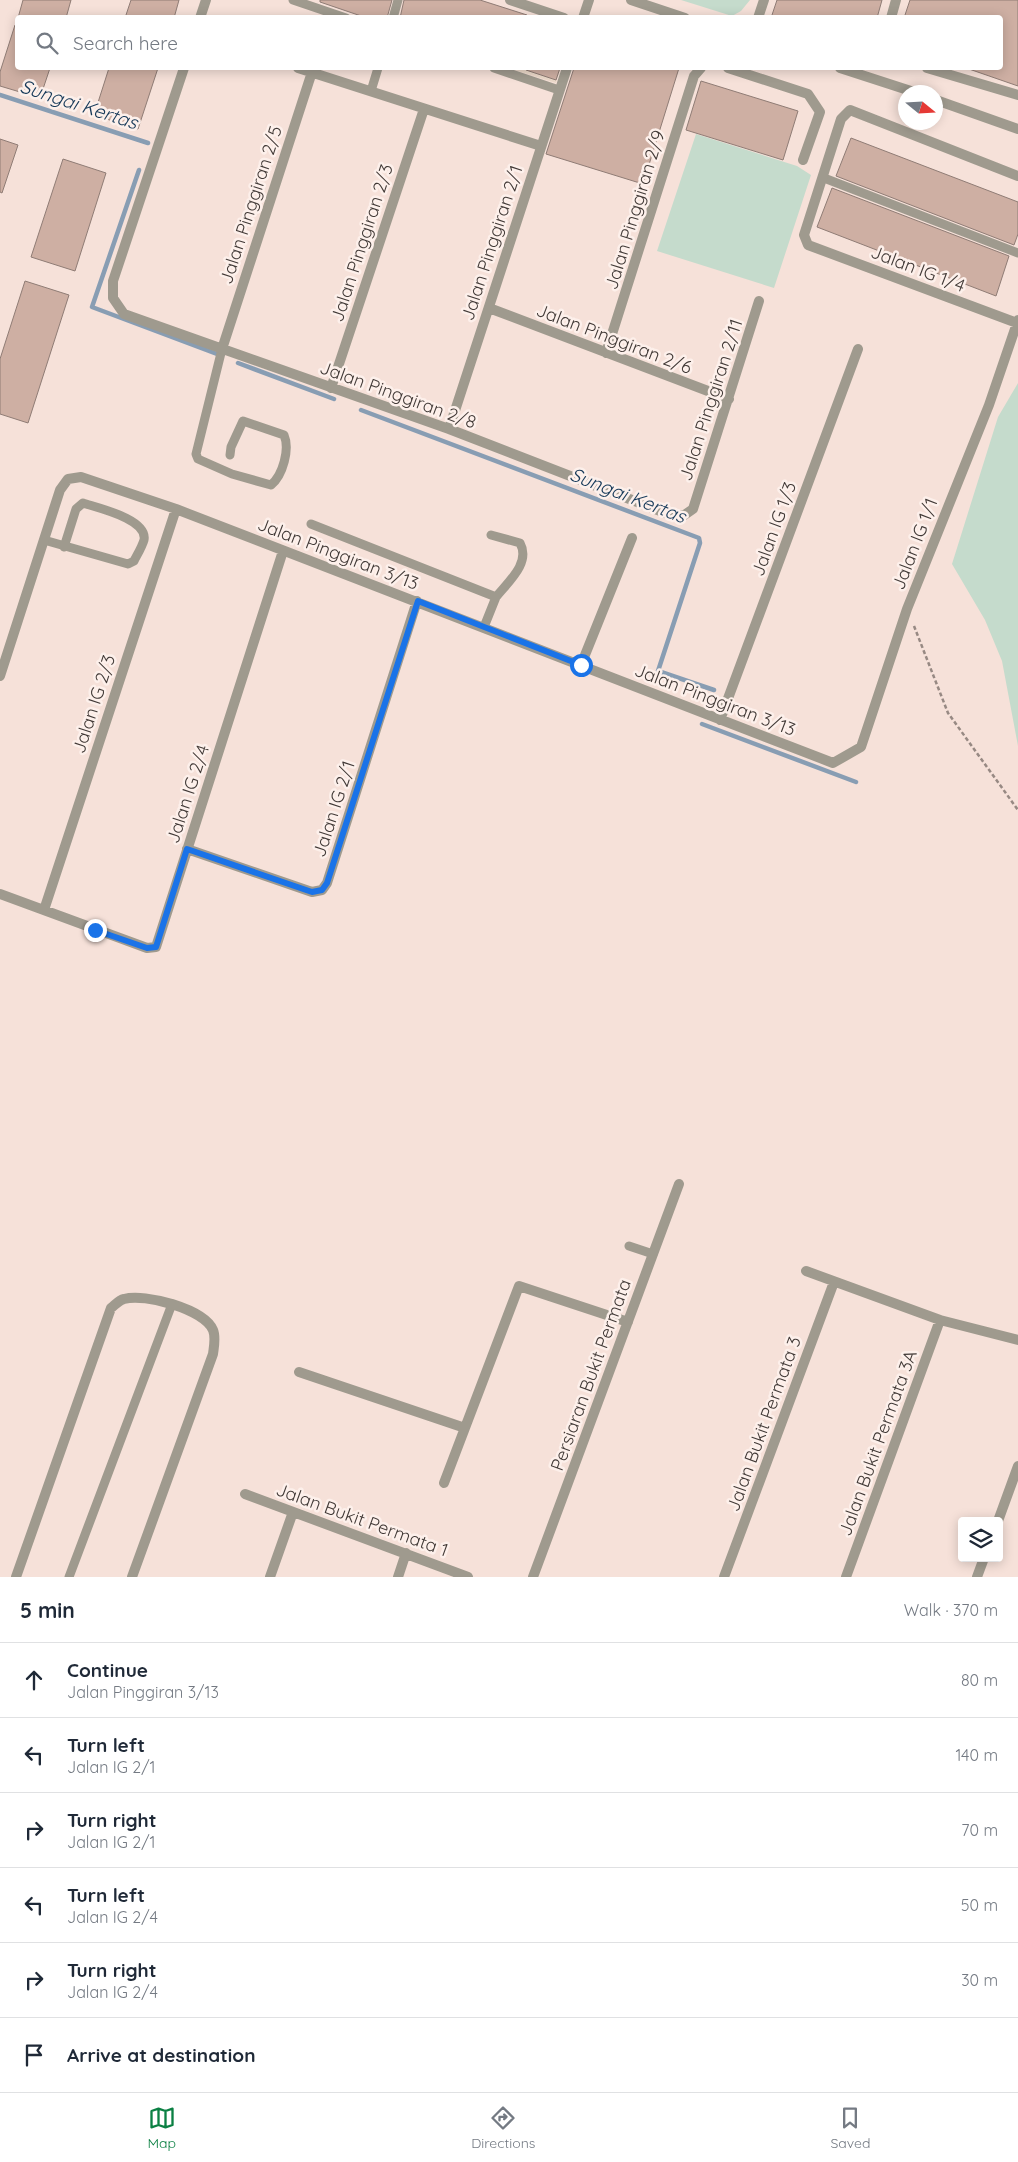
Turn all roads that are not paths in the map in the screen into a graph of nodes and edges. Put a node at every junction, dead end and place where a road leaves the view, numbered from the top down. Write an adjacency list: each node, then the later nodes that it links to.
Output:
1 (206, 0): 9 (street)
2 (293, 0): 10 (lane)
3 (398, 0): 11 (lane)
4 (510, 0): 12 (street)
5 (589, 0): 13 (street)
6 (630, 0): 14 (street)
7 (764, 0): 15 (street)
8 (896, 0): 16 (street)
9 (201, 15)
10 (337, 15)
11 (394, 15)
12 (555, 15)
13 (584, 15)
14 (676, 15)
15 (759, 15)
16 (892, 15)
17 (183, 70): 42 (street, Jalan Pinggiran 2/8)
18 (305, 70): 26 (street)
19 (377, 70): 29 (lane)
20 (500, 70): 28 (lane)
21 (566, 70): 28 (street, Jalan Pinggiran 2/1)
22 (699, 70): 44 (street, Jalan Pinggiran 2/9)
23 (734, 70): 35 (street)
24 (846, 70): 27 (street)
25 (934, 70): 30 (street)
26 (312, 72): 29 (street); 42 (street, Jalan Pinggiran 2/5)
27 (898, 87)
28 (559, 90): 34 (street, Jalan Pinggiran 2/1)
29 (371, 91): 32 (street)
30 (1018, 95)
31 (943, 102): 33 (street)
32 (424, 109): 34 (street); 45 (street, Jalan Pinggiran 2/3)
33 (1018, 129)
34 (541, 146): 40 (street, Jalan Pinggiran 2/1)
35 (803, 160)
36 (1018, 176): 37 (street)
37 (824, 178): 38 (lane); 41 (street, Jalan IG 1/4)
38 (1018, 253)
39 (759, 301): 46 (street, Jalan Pinggiran 2/11)
40 (488, 308): 44 (street, Jalan Pinggiran 2/6); 47 (street, Jalan Pinggiran 2/1)
41 (1017, 322): 63 (street, Jalan IG 1/1)
42 (222, 348): 45 (street, Jalan Pinggiran 2/8); 48 (lane)
43 (858, 349): 62 (street, Jalan IG 1/3)
44 (606, 353): 46 (street, Jalan Pinggiran 2/6)
45 (331, 388): 47 (street, Jalan Pinggiran 2/8)
46 (729, 399): 50 (street, Jalan Pinggiran 2/11)
47 (449, 430): 50 (street, Jalan Pinggiran 2/8)
48 (230, 455)
49 (176, 509): 54 (street, Jalan Pinggiran 3/13); 56 (street, Jalan Pinggiran 3/13); 66 (street, Jalan IG 2/3)
50 (693, 509)
51 (311, 524): 57 (lane)
52 (491, 535): 57 (lane)
53 (632, 538): 60 (street)
54 (44, 540): 55 (lane); 61 (street)
55 (64, 547): 55 (lane)
56 (283, 551): 58 (street, Jalan Pinggiran 3/13); 64 (street, Jalan IG 2/4)
57 (496, 598): 59 (lane)
58 (418, 601): 59 (street, Jalan Pinggiran 3/13); 64 (street, Jalan IG 2/1)
59 (484, 627): 60 (street, Jalan Pinggiran 3/13)
60 (581, 665): 62 (street, Jalan Pinggiran 3/13)
61 (0, 676)
62 (720, 720): 63 (street, Jalan Pinggiran 3/13)
63 (833, 763)
64 (187, 849): 66 (street, Jalan IG 2/4)
65 (0, 894): 66 (street, Jalan IG 2/4)
66 (44, 910)
67 (679, 1184): 69 (street, Persiaran Bukit Permata)
68 (629, 1246): 69 (lane)
69 (653, 1254): 74 (street, Persiaran Bukit Permata)
70 (806, 1271): 71 (street)
71 (834, 1282): 73 (street); 92 (street, Jalan Bukit Permata 3)
72 (172, 1304): 85 (street); 86 (lane); 87 (street)
73 (940, 1320): 75 (street); 93 (street, Jalan Bukit Permata 3A)
74 (628, 1322): 77 (street); 91 (street, Persiaran Bukit Permata)
75 (1018, 1340)
76 (299, 1372): 77 (street)
77 (465, 1428): 79 (street)
78 (1018, 1466): 82 (street)
79 (444, 1483)
80 (245, 1494): 81 (street, Jalan Bukit Permata 1)
81 (293, 1512): 83 (street, Jalan Bukit Permata 1); 88 (street)
82 (999, 1517)
83 (406, 1553): 89 (street); 90 (street, Jalan Bukit Permata 1)
84 (983, 1562): 94 (street)
85 (16, 1577)
86 (69, 1577)
87 (132, 1577)
88 (270, 1577)
89 (398, 1577)
90 (468, 1577)
91 (533, 1577)
92 (724, 1577)
93 (846, 1577)
94 (977, 1577)

